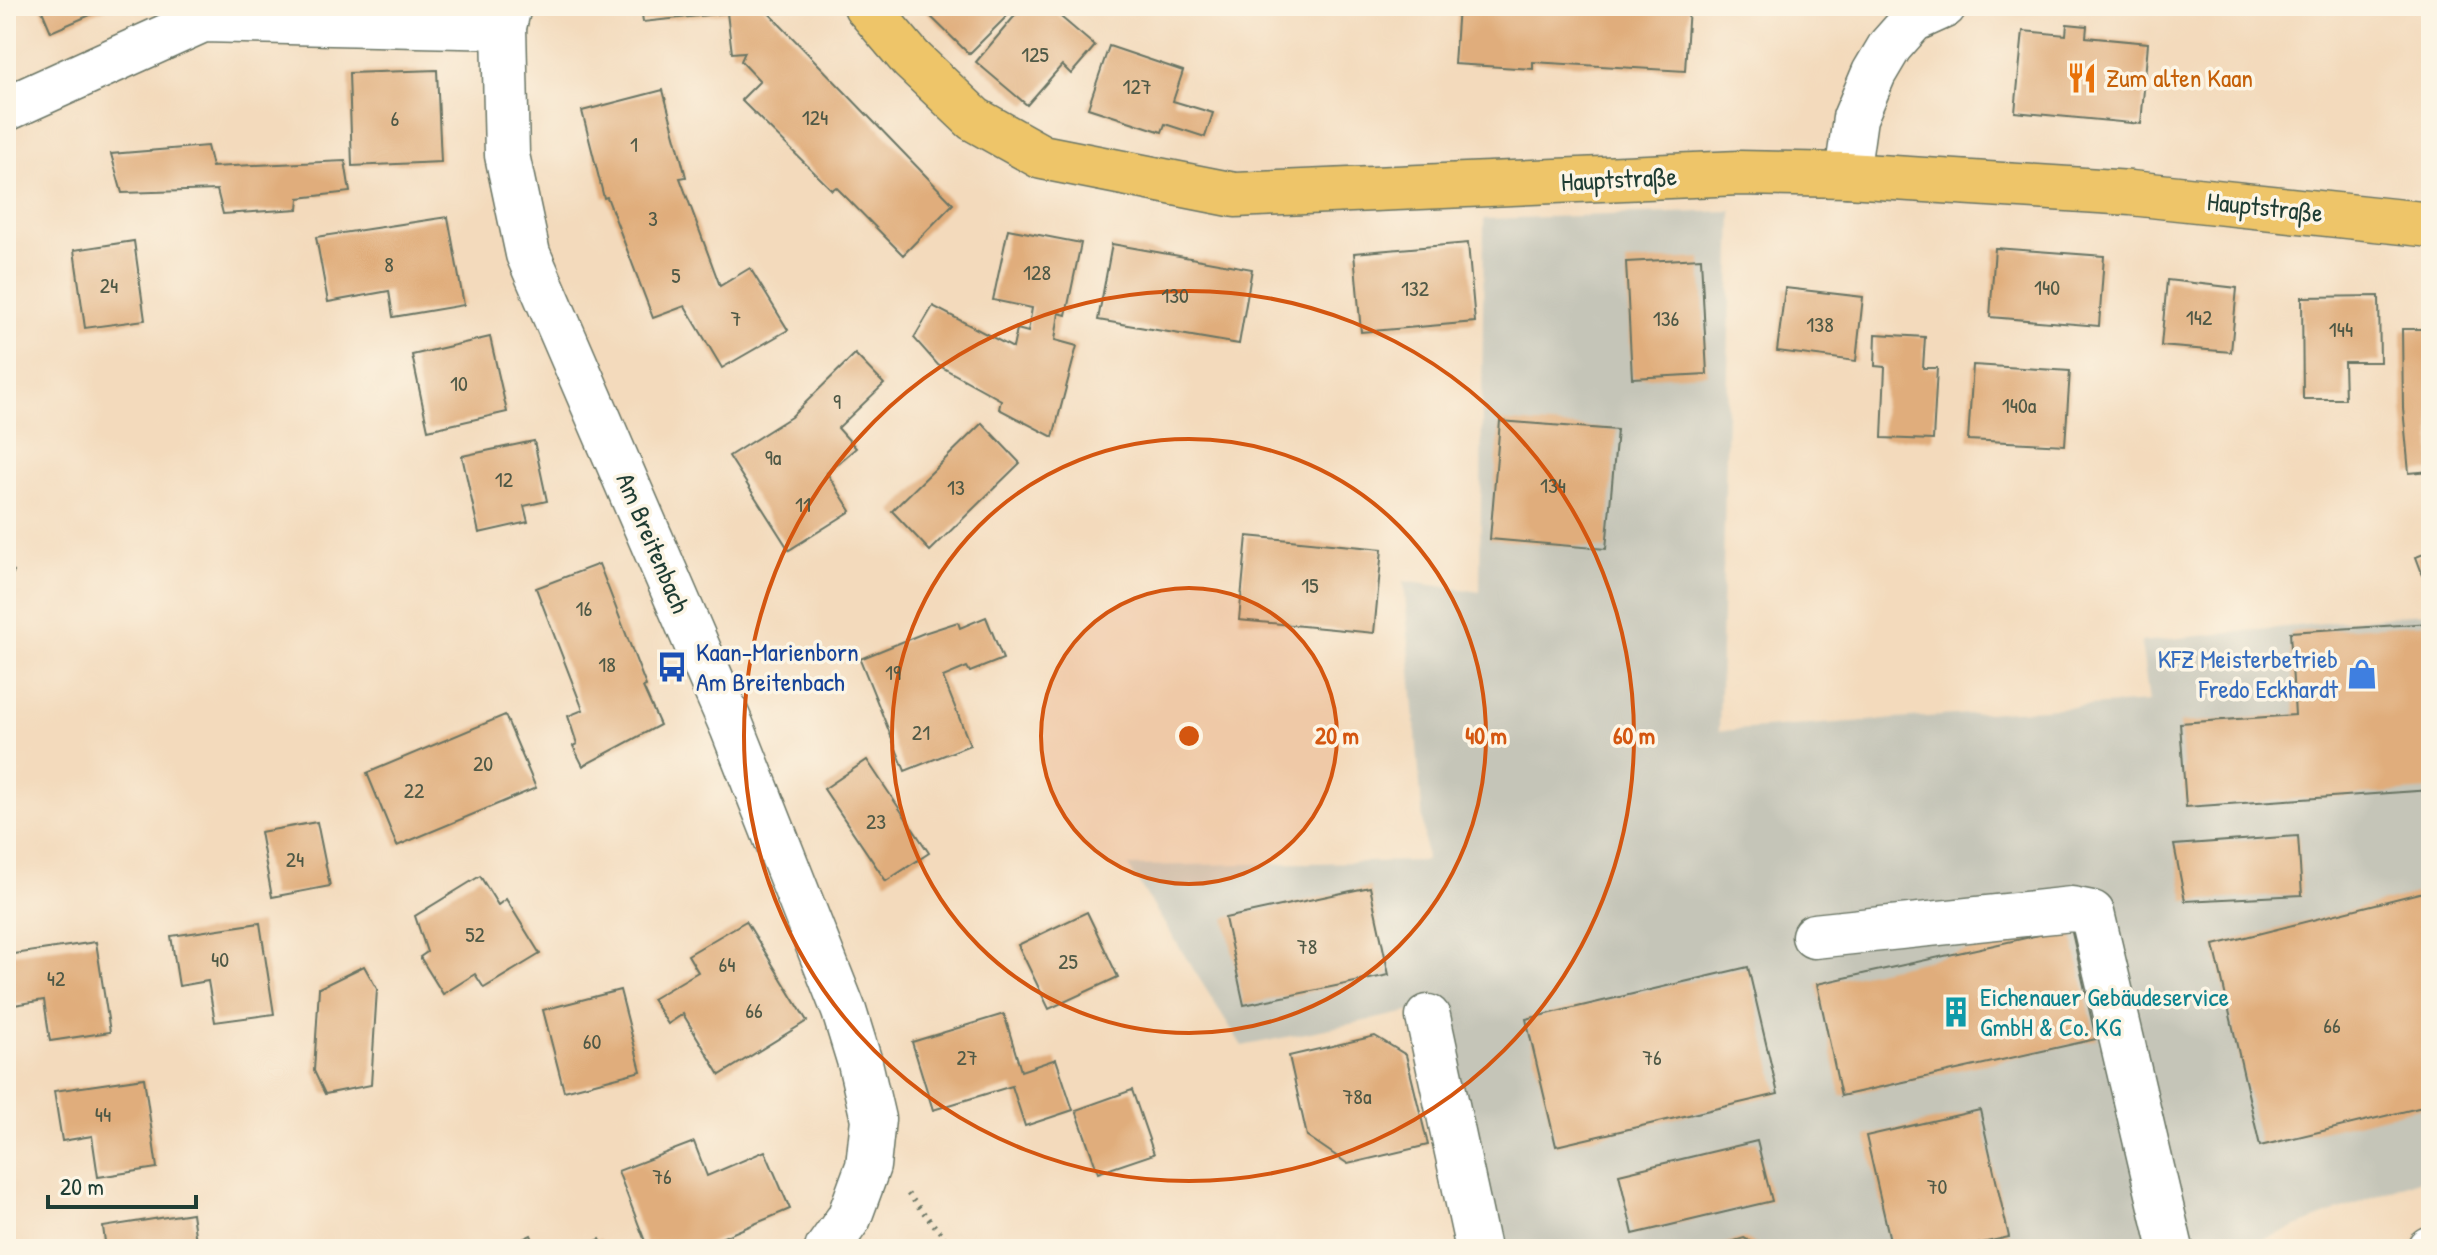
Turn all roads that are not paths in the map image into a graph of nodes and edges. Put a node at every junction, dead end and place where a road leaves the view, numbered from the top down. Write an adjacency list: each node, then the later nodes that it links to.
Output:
1 (866, 6): 5 (main road, Hauptstraße)
2 (1944, 6): 5 (street)
3 (506, 17): 4 (street); 9 (street, Am Breitenbach)
4 (6, 109)
5 (1847, 175): 6 (main road, Hauptstraße)
6 (2431, 225)
7 (1814, 936): 11 (street)
8 (1428, 1017): 10 (street)
9 (827, 1249)
10 (1478, 1249)
11 (2171, 1249)

